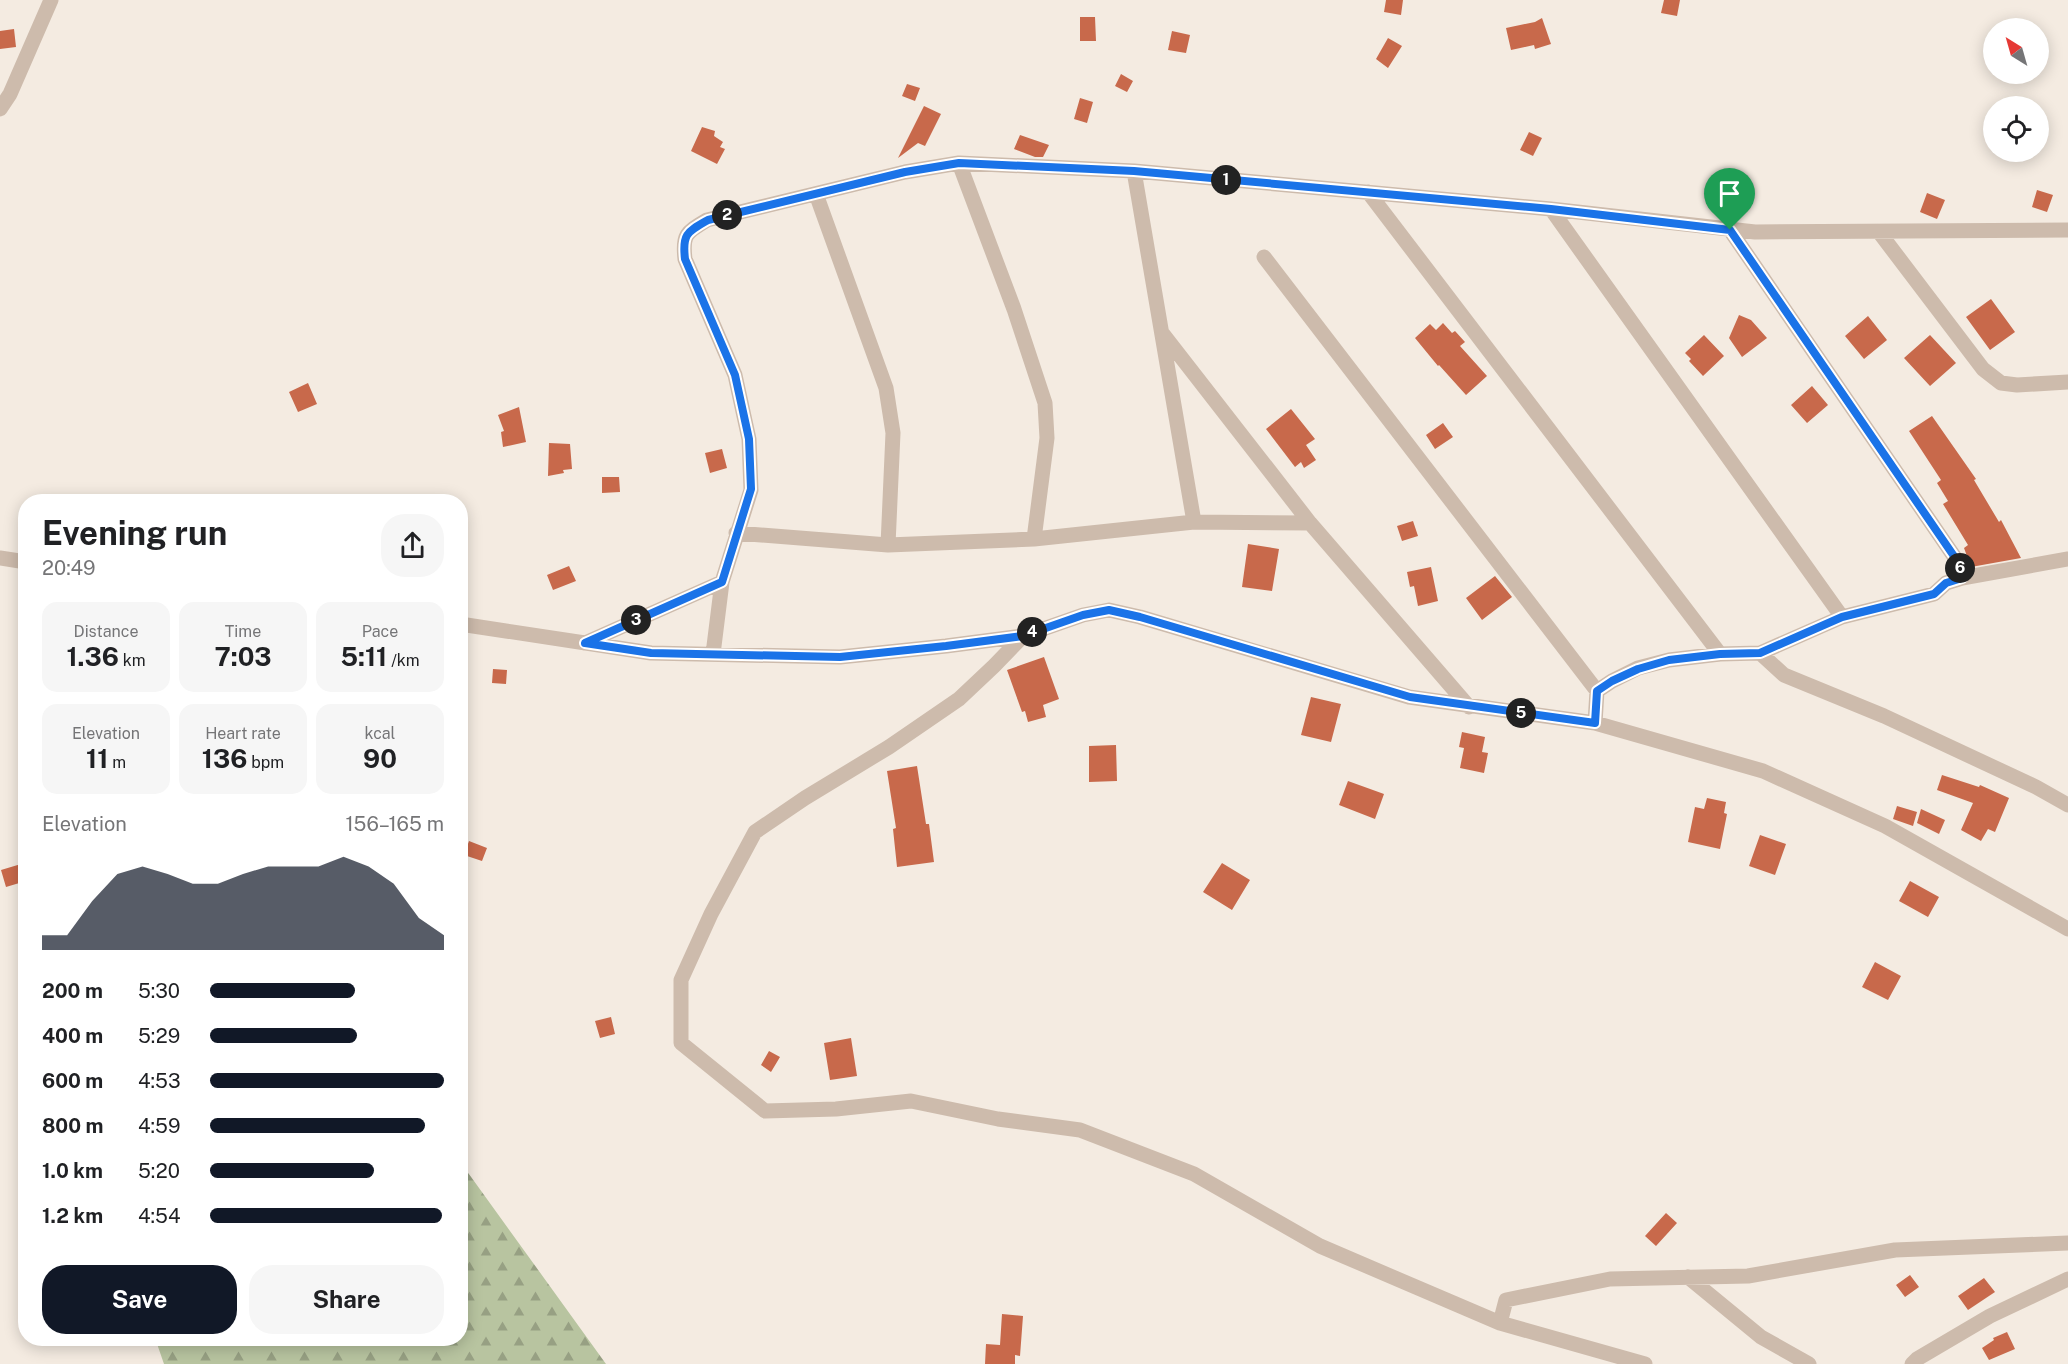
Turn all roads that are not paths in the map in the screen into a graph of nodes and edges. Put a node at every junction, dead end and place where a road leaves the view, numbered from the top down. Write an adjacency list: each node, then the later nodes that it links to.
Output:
1 (51, 0): 2 (street)
2 (0, 109)
3 (959, 163): 4 (street); 6 (street); 17 (street)
4 (1134, 171): 5 (street); 12 (street)
5 (1368, 192): 7 (street); 30 (street)
6 (816, 194): 16 (street); 18 (street)
7 (1551, 209): 8 (street); 24 (street)
8 (1730, 230): 10 (street); 22 (street)
9 (2068, 230): 10 (street)
10 (1879, 231): 13 (street)
11 (1264, 257): 31 (street)
12 (1163, 334): 14 (street); 15 (street)
13 (2068, 382)
14 (1194, 522): 15 (street); 17 (street)
15 (1310, 523): 32 (street)
16 (736, 533): 18 (street); 23 (street)
17 (1034, 539): 18 (street)
18 (888, 545)
19 (0, 558): 21 (street)
20 (2068, 559): 22 (street)
21 (18, 561)
22 (1962, 578): 24 (street)
23 (722, 582): 27 (street); 29 (street)
24 (1842, 617): 28 (street)
25 (468, 625): 27 (street)
26 (1023, 636): 29 (street); 32 (street); 39 (street)
27 (585, 643): 29 (street)
28 (1760, 653): 30 (street); 34 (street)
29 (713, 654)
30 (1720, 654): 31 (street)
31 (1597, 691): 33 (street)
32 (1469, 707): 33 (street)
33 (1595, 723): 35 (street)
34 (2068, 805)
35 (2068, 929)
36 (2068, 1244): 37 (street)
37 (1688, 1277): 39 (street); 41 (street)
38 (2068, 1279): 42 (street)
39 (1500, 1323): 40 (street)
40 (1645, 1364)
41 (1809, 1364)
42 (1912, 1364)

